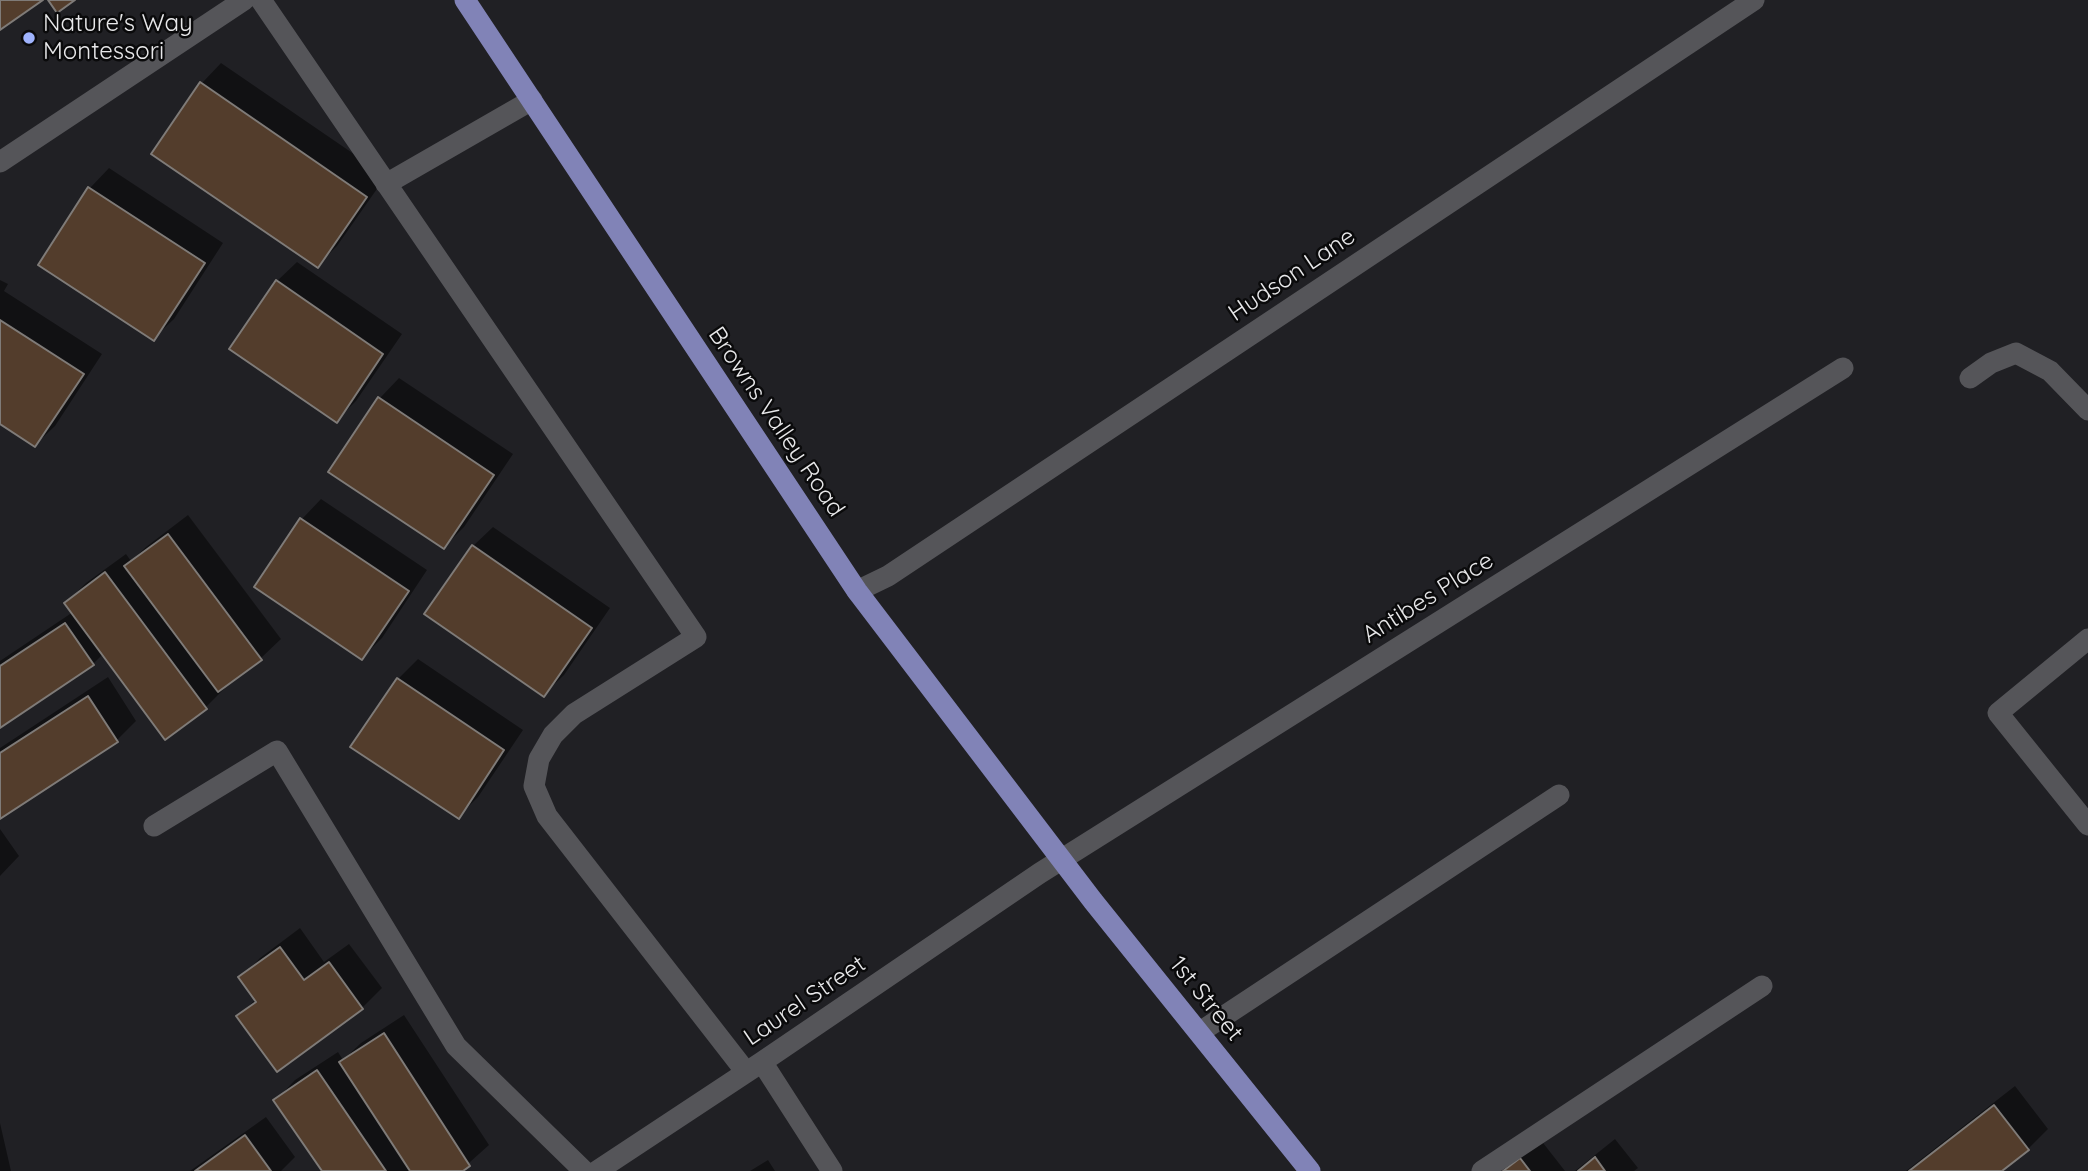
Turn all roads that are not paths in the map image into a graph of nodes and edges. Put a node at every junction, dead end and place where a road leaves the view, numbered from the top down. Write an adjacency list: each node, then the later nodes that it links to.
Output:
1 (244, 0): 6 (street)
2 (261, 0): 7 (street)
3 (465, 0): 5 (main road, Browns Valley Road)
4 (1754, 0): 11 (street, Hudson Lane)
5 (532, 100): 7 (street); 11 (main road, Browns Valley Road)
6 (0, 162)
7 (386, 184): 20 (street)
8 (1843, 368): 16 (street, Antibes Place)
9 (1970, 378): 10 (street)
10 (2088, 410)
11 (857, 591): 16 (main road, Browns Valley Road)
12 (2088, 639): 14 (street)
13 (1559, 794): 19 (street)
14 (2088, 825)
15 (154, 826): 21 (street)
16 (1062, 859): 17 (street, Antibes Place); 19 (main road, 1st Street)
17 (1040, 873): 20 (street, Laurel Street)
18 (1762, 986): 25 (street)
19 (1200, 1032): 24 (main road, 1st Street)
20 (754, 1067): 22 (street, Laurel Street); 23 (street)
21 (583, 1171)
22 (597, 1171)
23 (831, 1171)
24 (1310, 1171)
25 (1482, 1171)

